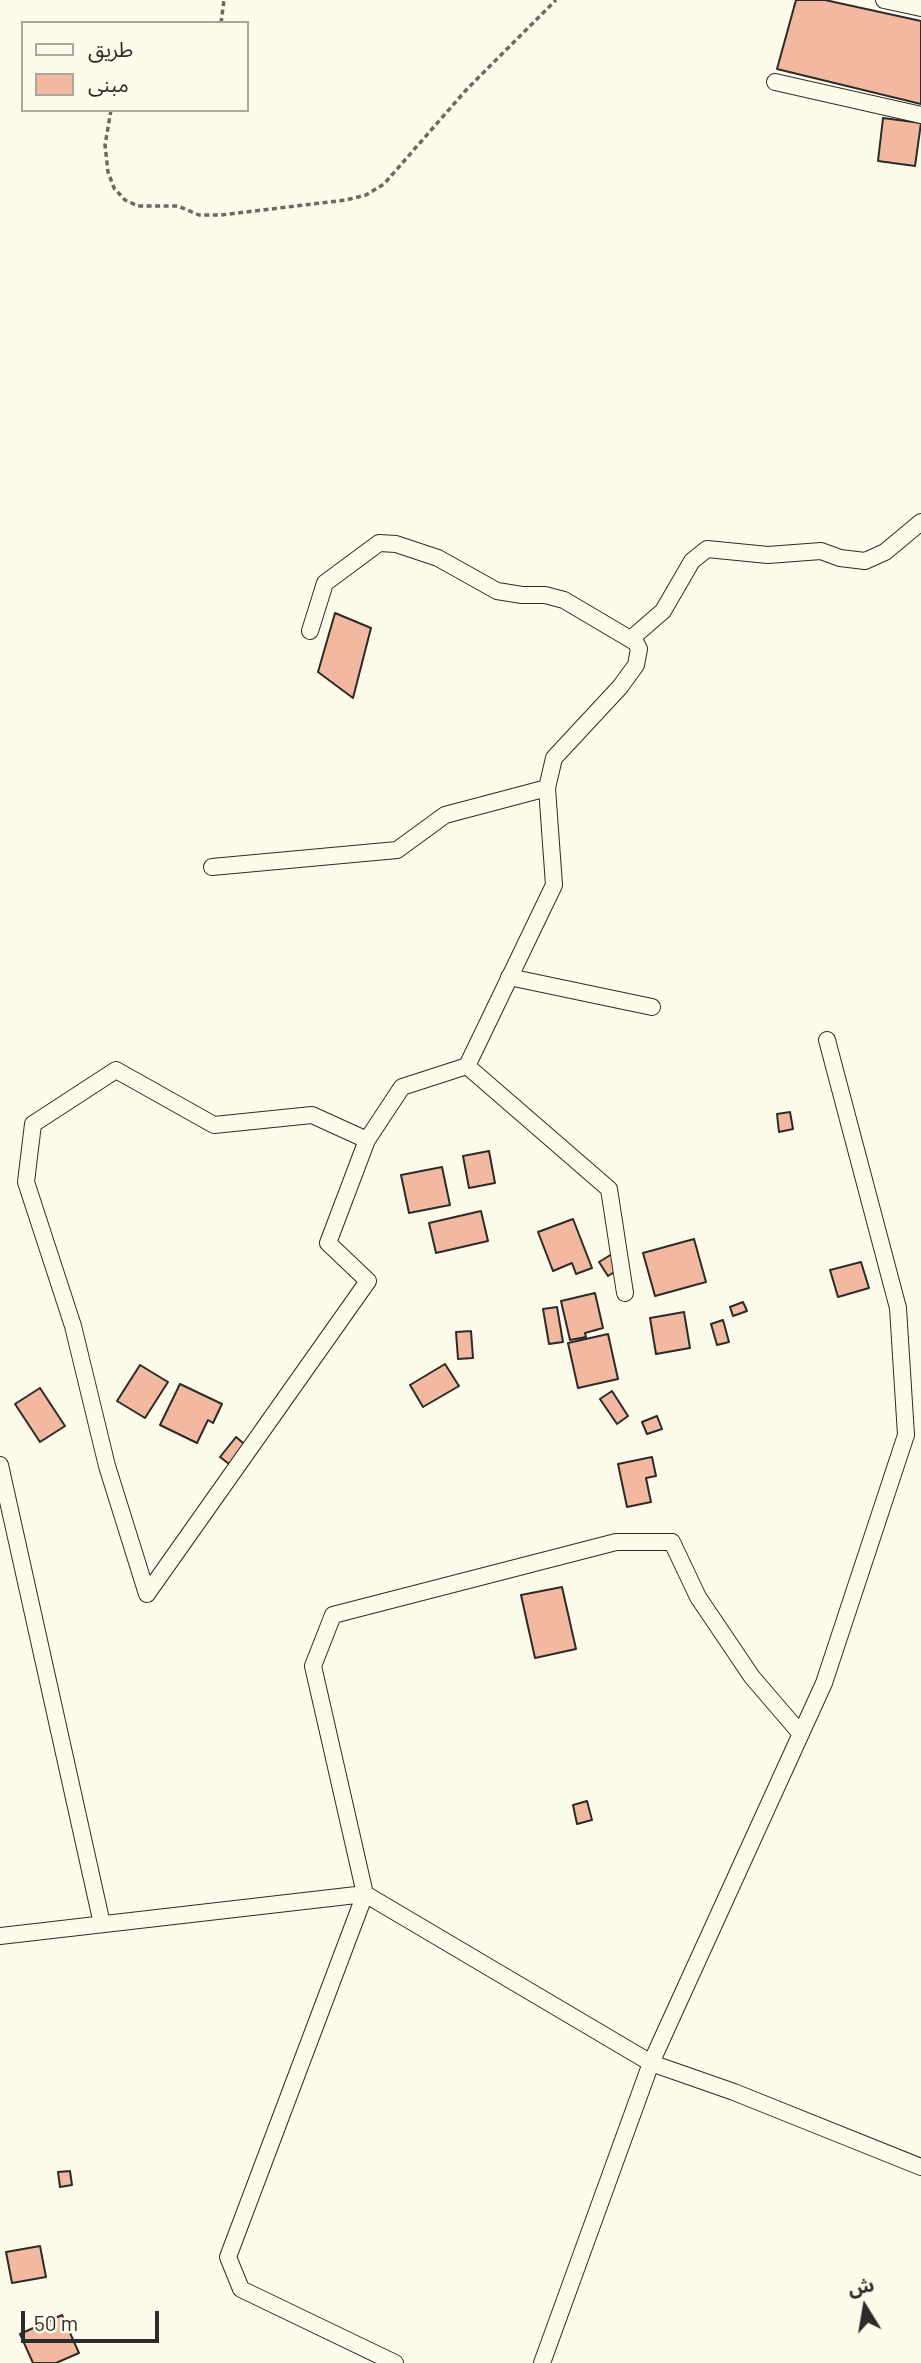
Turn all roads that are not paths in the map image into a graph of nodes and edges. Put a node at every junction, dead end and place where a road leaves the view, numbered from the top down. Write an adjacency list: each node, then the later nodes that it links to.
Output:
1 (884, 0): 2 (street)
2 (921, 8)
3 (775, 82): 4 (street)
4 (921, 115)
5 (921, 522): 7 (street)
6 (310, 631): 7 (street)
7 (635, 642): 8 (street)
8 (547, 788): 9 (street); 10 (street)
9 (212, 867)
10 (509, 977): 11 (street); 13 (street)
11 (652, 1007)
12 (827, 1040): 17 (street)
13 (467, 1066): 14 (street); 15 (street)
14 (367, 1140): 14 (street)
15 (625, 1293)
16 (0, 1465): 19 (street)
17 (801, 1734): 18 (street); 21 (street)
18 (365, 1894): 19 (street); 21 (street); 23 (street)
19 (102, 1924): 20 (street)
20 (0, 1936)
21 (651, 2063): 22 (street); 24 (street)
22 (921, 2167)
23 (395, 2363)
24 (542, 2363)

